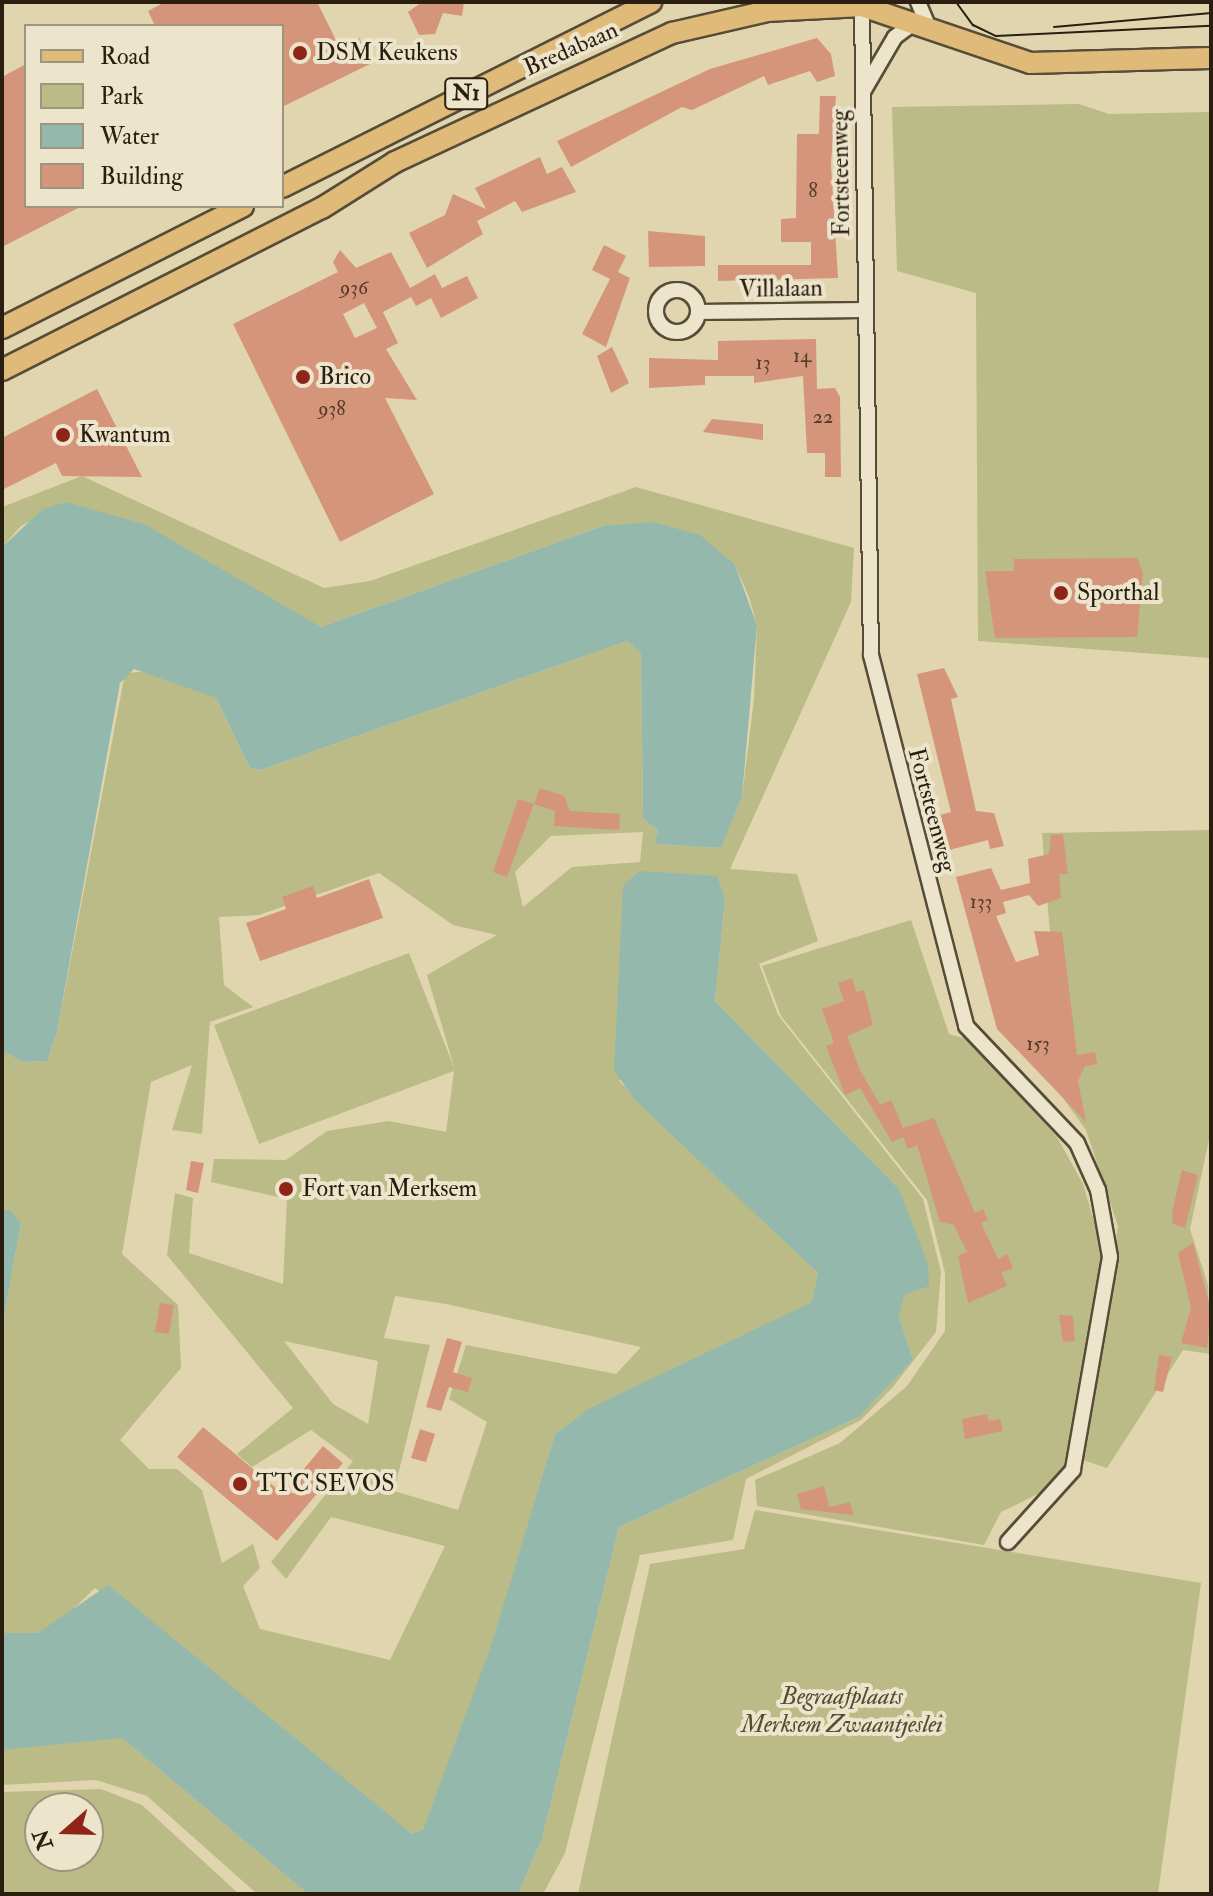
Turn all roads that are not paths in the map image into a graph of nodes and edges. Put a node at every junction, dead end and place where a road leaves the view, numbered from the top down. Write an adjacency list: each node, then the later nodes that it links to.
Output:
1 (651, 2): 8 (main road, Bredabaan / N1)
2 (741, 2): 5 (main road)
3 (862, 6): 4 (main road, Bredabaan / N1); 5 (main road, Bredabaan / N1); 7 (street, Fortsteenweg)
4 (921, 16): 6 (main road, Bredabaan / N1); 7 (street)
5 (672, 33): 10 (main road, Bredabaan / N1)
6 (1211, 58)
7 (862, 93): 11 (street, Fortsteenweg)
8 (284, 186)
9 (234, 210): 10 (main road); 13 (main road)
10 (237, 251): 14 (main road, Bredabaan / N1)
11 (864, 310): 12 (street, Villalaan); 15 (street, Fortsteenweg)
12 (698, 312)
13 (2, 328)
14 (2, 370)
15 (1008, 1542)

